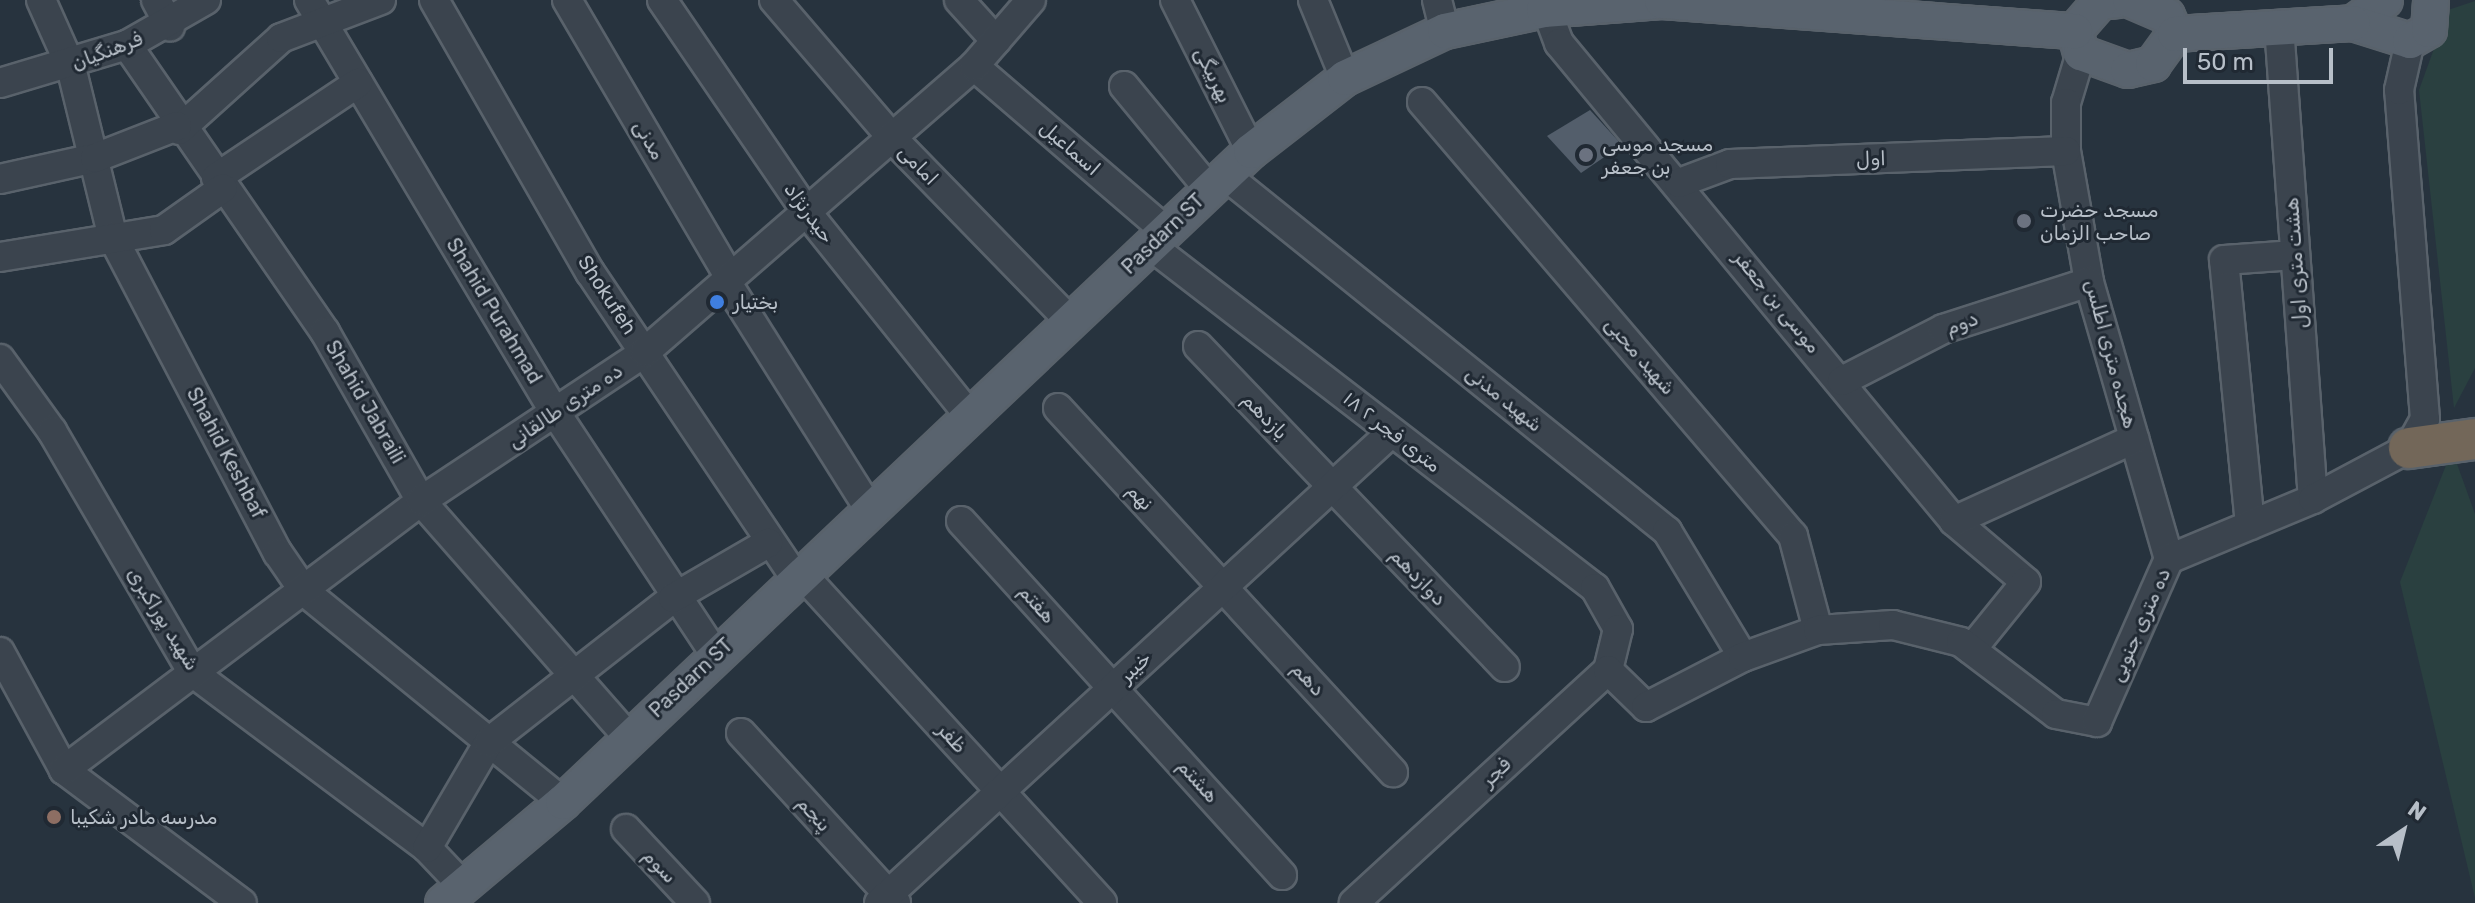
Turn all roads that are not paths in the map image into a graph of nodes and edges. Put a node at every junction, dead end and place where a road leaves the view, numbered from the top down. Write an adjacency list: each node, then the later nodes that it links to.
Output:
1 (41, 0): 31 (street, Shahid Keshbaf)
2 (156, 0): 23 (street)
3 (206, 0): 23 (street, فرهنگیان)
4 (381, 0): 20 (street)
5 (434, 0): 55 (street, Shokufeh)
6 (567, 0): 51 (street, مدنی)
7 (662, 0): 46 (street, حیدرنژاد)
8 (774, 0): 38 (street, امامی)
9 (959, 0): 26 (street)
10 (1031, 0): 26 (street, ده متری طالقانی)
11 (1175, 0): 39 (street, بهربیگی)
12 (1313, 0): 32 (street)
13 (2112, 0): 25 (main road); 28 (main road)
14 (2385, 0): 22 (main road)
15 (2431, 0): 27 (main road)
16 (1662, 1): 17 (main road, Pasdarn ST); 18 (main road, Pasdarn ST)
17 (1787, 4): 19 (main road, Pasdarn ST)
18 (1543, 5): 21 (main road, Pasdarn ST); 45 (street, موسی بن جعفر)
19 (1894, 6): 28 (main road, Pasdarn ST)
20 (316, 12): 34 (street, Shahid Purahmad); 37 (street)
21 (1441, 16): 32 (main road, Pasdarn ST)
22 (2353, 23): 24 (main road); 27 (main road)
23 (170, 26): 29 (street, فرهنگیان)
24 (2279, 26): 25 (main road); 49 (street, هشت متری اول)
25 (2175, 34): 28 (main road, Pasdarn ST)
26 (996, 41): 30 (street, ده متری طالقانی)
27 (2410, 41): 64 (street)
28 (2078, 42): 40 (street, هجده متری اطلس)
29 (127, 45): 31 (street, فرهنگیان); 37 (street, Shahid Jabraili)
30 (974, 66): 38 (street, ده متری طالقانی); 48 (street, اسماعیل)
31 (71, 67): 33 (street, فرهنگیان); 41 (street, Shahid Keshbaf)
32 (1345, 78): 39 (main road, Pasdarn ST)
33 (0, 83)
34 (358, 83): 44 (street); 59 (street, Shahid Purahmad)
35 (1124, 86): 43 (street, شهید مدنی)
36 (1422, 102): 78 (street, شهید محبی)
37 (178, 128): 41 (street); 44 (street, Shahid Jabraili)
38 (893, 139): 46 (street, ده متری طالقانی); 53 (street, امامی)
39 (1251, 151): 43 (main road, Pasdarn ST)
40 (2066, 151): 45 (street, اول); 52 (street, هجده متری اطلس)
41 (95, 158): 42 (street); 47 (street, Shahid Keshbaf)
42 (0, 179)
43 (1217, 182): 48 (main road, Pasdarn ST); 82 (street, شهید مدنی)
44 (220, 183): 47 (street); 67 (street, Shahid Jabraili)
45 (1679, 183): 57 (street, موسی بن جعفر)
46 (808, 214): 51 (street, ده متری طالقانی); 60 (street, حیدرنژاد)
47 (113, 238): 50 (street); 76 (street, Shahid Keshbaf)
48 (1159, 239): 53 (main road, Pasdarn ST); 61 (street, ۱۸ متری فجر ۲)
49 (2295, 255): 66 (street, هشت متری اول); 71 (street)
50 (0, 257)
51 (729, 282): 55 (street, ده متری طالقانی); 68 (street, مدنی)
52 (2089, 282): 57 (street, دوم); 62 (street, هجده متری اطلس)
53 (1071, 322): 60 (main road, Pasdarn ST)
54 (1198, 346): 65 (street, یازدهم)
55 (645, 352): 59 (street, ده متری طالقانی); 72 (street, Shokufeh)
56 (0, 359): 85 (street, شهید پوراکبری)
57 (1842, 381): 70 (street, موسی بن جعفر)
58 (1058, 408): 75 (street, نهم)
59 (555, 412): 67 (street, ده متری طالقانی); 77 (street, Shahid Purahmad)
60 (970, 416): 68 (main road, Pasdarn ST)
61 (1392, 432): 65 (street, خیبر); 84 (street, ۱۸ متری فجر ۲)
62 (2134, 439): 70 (street); 73 (street, هجده متری اطلس)
63 (2475, 439): 64 (highway)
64 (2409, 448): 66 (street, ده متری جنوبی)
65 (1332, 487): 75 (street, خیبر); 83 (street, دوازدهم)
66 (2313, 499): 71 (street, ده متری جنوبی)
67 (421, 501): 76 (street, ده متری طالقانی); 86 (street, Shahid Jabraili)
68 (870, 510): 74 (main road, Pasdarn ST)
69 (961, 521): 87 (street, هفتم)
70 (1954, 521): 79 (street, موسی بن جعفر)
71 (2250, 525): 73 (street, ده متری جنوبی)
72 (768, 543): 74 (street, Shokufeh); 77 (street)
73 (2169, 559): 79 (street, ده متری جنوبی)
74 (799, 577): 81 (main road, Pasdarn ST); 93 (street, ظفر)
75 (1222, 587): 87 (street, خیبر); 92 (street, دهم)
76 (304, 591): 85 (street, ده متری طالقانی); 90 (street, Shahid Keshbaf)
77 (673, 598): 81 (street, Shahid Purahmad); 86 (street)
78 (1818, 630): 79 (street, ده متری جنوبی); 82 (street, ده متری جنوبی)
79 (1971, 650)
80 (0, 652): 91 (street)
81 (716, 655): 89 (main road, Pasdarn ST)
82 (1743, 657): 84 (street, ده متری جنوبی)
83 (1505, 667)
84 (1608, 670): 103 (street, فجر)
85 (192, 672): 91 (street, ده متری طالقانی); 96 (street, شهید پوراکبری)
86 (570, 673): 89 (street, Shahid Jabraili); 90 (street)
87 (1113, 687): 93 (street, خیبر); 97 (street, هشتم)
88 (741, 733): 99 (street, پنجم)
89 (628, 737): 94 (main road, Pasdarn ST)
90 (489, 742): 94 (street, Shahid Keshbaf); 96 (street)
91 (64, 770): 100 (street)
92 (1393, 772)
93 (1000, 791): 99 (street, خیبر); 102 (street, ظفر)
94 (563, 802): 98 (main road, Pasdarn ST)
95 (626, 829): 101 (street, سوم)
96 (427, 848): 98 (street, شهید پوراکبری)
97 (1282, 875)
98 (452, 894)
99 (888, 900)
100 (242, 903)
101 (695, 903)
102 (1102, 903)
103 (1354, 903)

